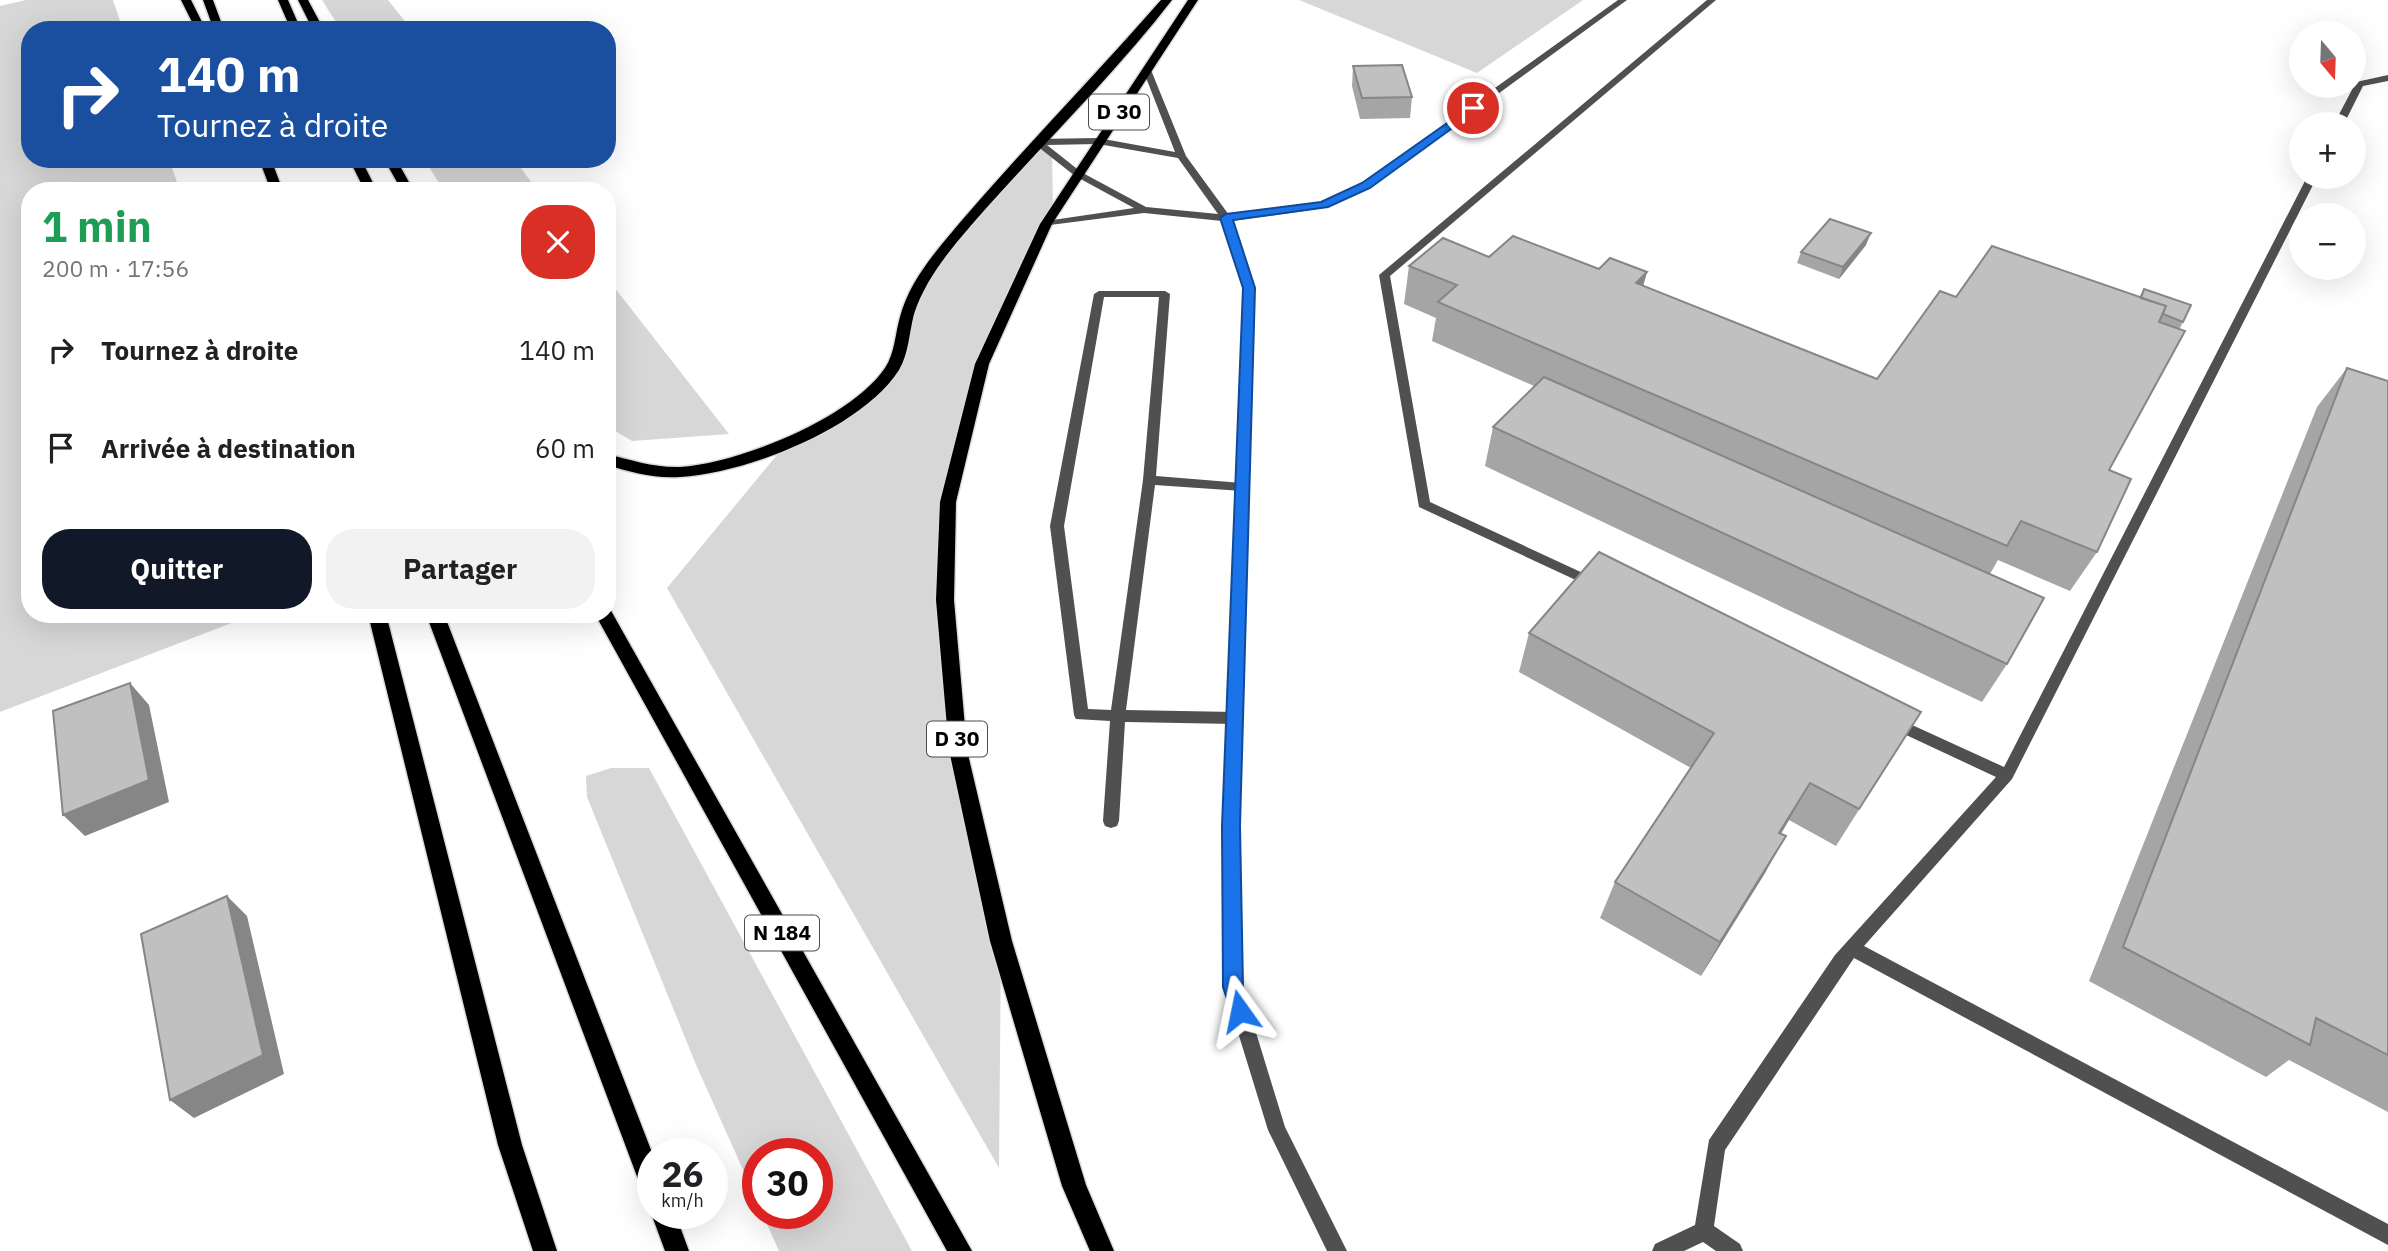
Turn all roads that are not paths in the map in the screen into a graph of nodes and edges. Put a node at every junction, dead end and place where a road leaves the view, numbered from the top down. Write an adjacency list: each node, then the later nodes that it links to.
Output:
1 (186, 0): 9 (main road)
2 (208, 0): 10 (main road)
3 (283, 0): 11 (main road)
4 (303, 0): 12 (main road)
5 (1167, 0): 17 (main road, D 30)
6 (1194, 0): 13 (main road, D 30)
7 (1623, 0): 22 (street)
8 (1712, 0): 27 (street)
9 (196, 21)
10 (216, 21)
11 (292, 21)
12 (314, 21)
13 (1147, 70): 16 (main road, D 30); 18 (street)
14 (2388, 78): 15 (street)
15 (2345, 112)
16 (1098, 141): 17 (street); 18 (street); 19 (main road, D 30)
17 (1037, 142): 19 (street); 24 (main road, D 30)
18 (1181, 156): 22 (street)
19 (1078, 174): 21 (street); 23 (main road, D 30)
20 (2306, 189): 34 (street)
21 (1144, 210): 22 (street); 23 (street)
22 (1226, 218): 26 (street)
23 (1046, 224): 44 (main road, D 30)
24 (616, 462)
25 (1149, 480): 26 (street); 31 (street); 31 (street)
26 (1242, 487): 33 (street)
27 (1601, 587)
28 (379, 623): 41 (main road)
29 (438, 623): 37 (main road)
30 (609, 623): 43 (main road, N 184)
31 (1118, 716): 33 (street); 35 (street)
32 (1880, 716): 34 (street)
33 (1235, 718): 45 (street)
34 (2007, 775): 36 (street)
35 (1111, 821)
36 (1851, 948): 39 (street); 40 (street)
37 (637, 1145)
38 (669, 1229): 42 (main road)
39 (1704, 1231): 46 (street); 47 (street)
40 (2388, 1235)
41 (545, 1251)
42 (677, 1251)
43 (960, 1251)
44 (1101, 1251)
45 (1337, 1251)
46 (1662, 1251)
47 (1733, 1251)

